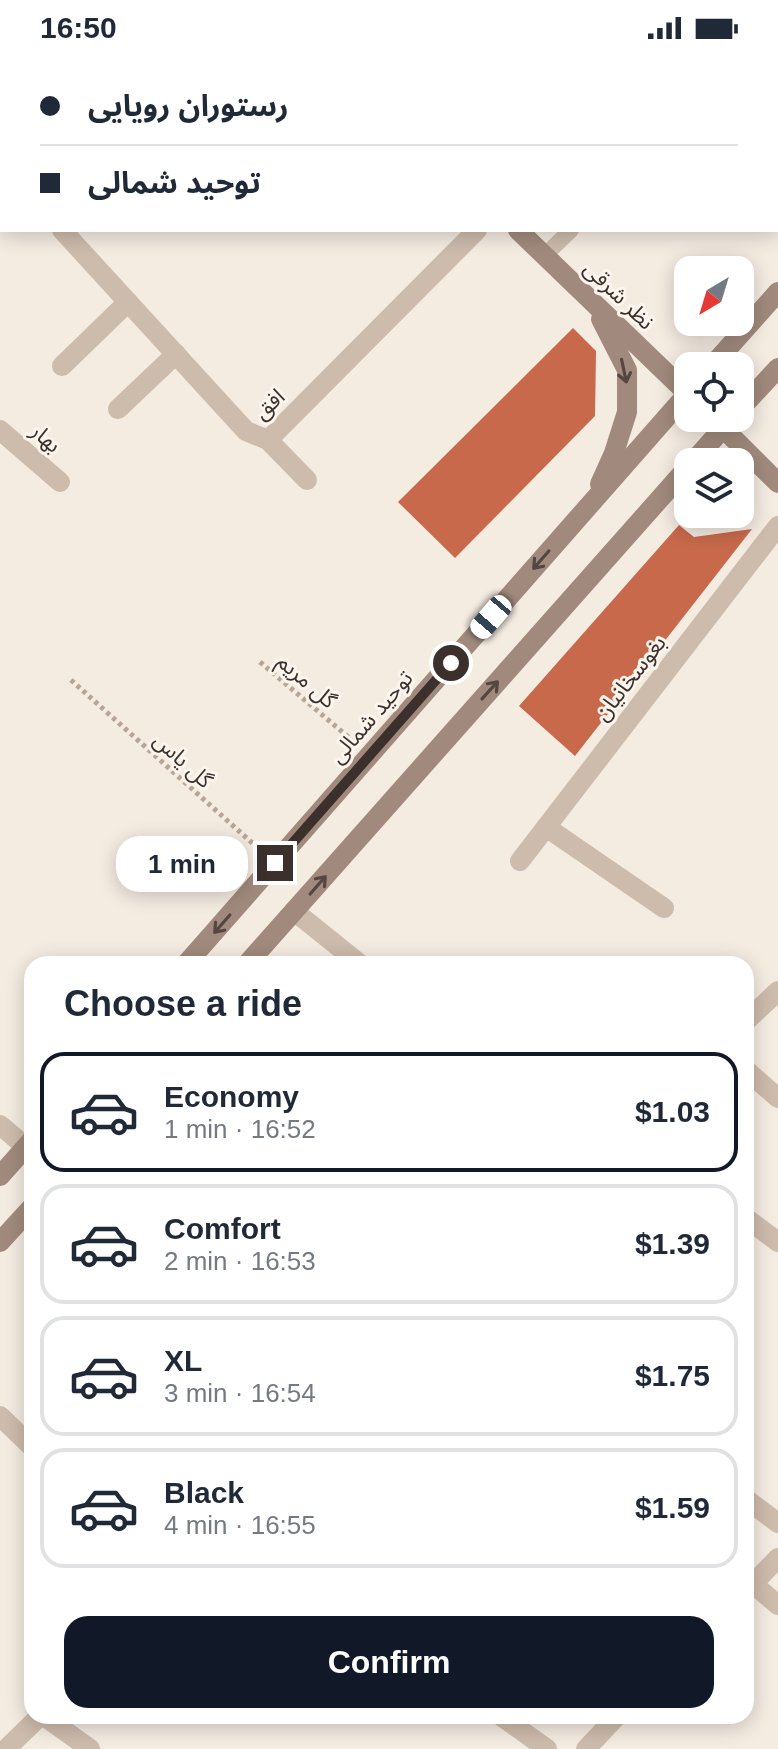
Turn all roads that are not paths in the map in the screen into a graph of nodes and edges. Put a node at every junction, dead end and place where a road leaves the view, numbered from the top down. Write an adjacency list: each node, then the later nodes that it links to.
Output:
1 (64, 232): 8 (street, افق)
2 (475, 232): 19 (street, افق)
3 (520, 232): 5 (main road, نظر شرقی)
4 (569, 232): 5 (lane)
5 (544, 256): 7 (main road, نظر شرقی)
6 (778, 292): 9 (main road)
7 (591, 301): 13 (main road, نظر شرقی); 24 (main road, one-way to 24)
8 (128, 302): 10 (street, افق); 11 (street)
9 (724, 352)
10 (176, 354): 15 (street); 19 (street, افق)
11 (62, 366)
12 (778, 368): 14 (main road)
13 (674, 381)
14 (754, 394)
15 (118, 409)
16 (674, 410): 24 (main road, توحید شمالی)
17 (0, 430): 21 (street, بهار)
18 (733, 432): 23 (main road)
19 (268, 440): 20 (street)
20 (307, 480)
21 (60, 482)
22 (674, 483): 29 (main road, one-way to 22)
23 (778, 483)
24 (593, 502): 30 (main road, توحید شمالی, one-way to 30)
25 (778, 526): 26 (street, بغوسخانیان)
26 (546, 827): 27 (street, بغوسخانیان); 28 (street)
27 (520, 861)
28 (664, 908)
29 (294, 911): 31 (main road); 32 (street)
30 (193, 956)
31 (254, 956)
32 (350, 956)
33 (778, 991): 34 (street)
34 (754, 1014)
35 (754, 1077): 36 (street)
36 (778, 1098)
37 (0, 1125): 38 (street)
38 (24, 1140)
39 (24, 1149): 40 (main road)
40 (0, 1176)
41 (24, 1216): 43 (main road)
42 (754, 1224): 44 (street)
43 (0, 1242)
44 (778, 1242)
45 (0, 1416): 46 (street)
46 (24, 1439)
47 (754, 1505): 48 (street)
48 (778, 1523)
49 (778, 1558): 50 (street)
50 (754, 1583)
51 (754, 1590): 52 (street)
52 (778, 1605)
53 (33, 1724): 57 (street)
54 (54, 1724): 58 (street)
55 (512, 1724): 59 (street)
56 (609, 1724): 60 (street)
57 (6, 1749)
58 (90, 1749)
59 (547, 1749)
60 (586, 1749)

